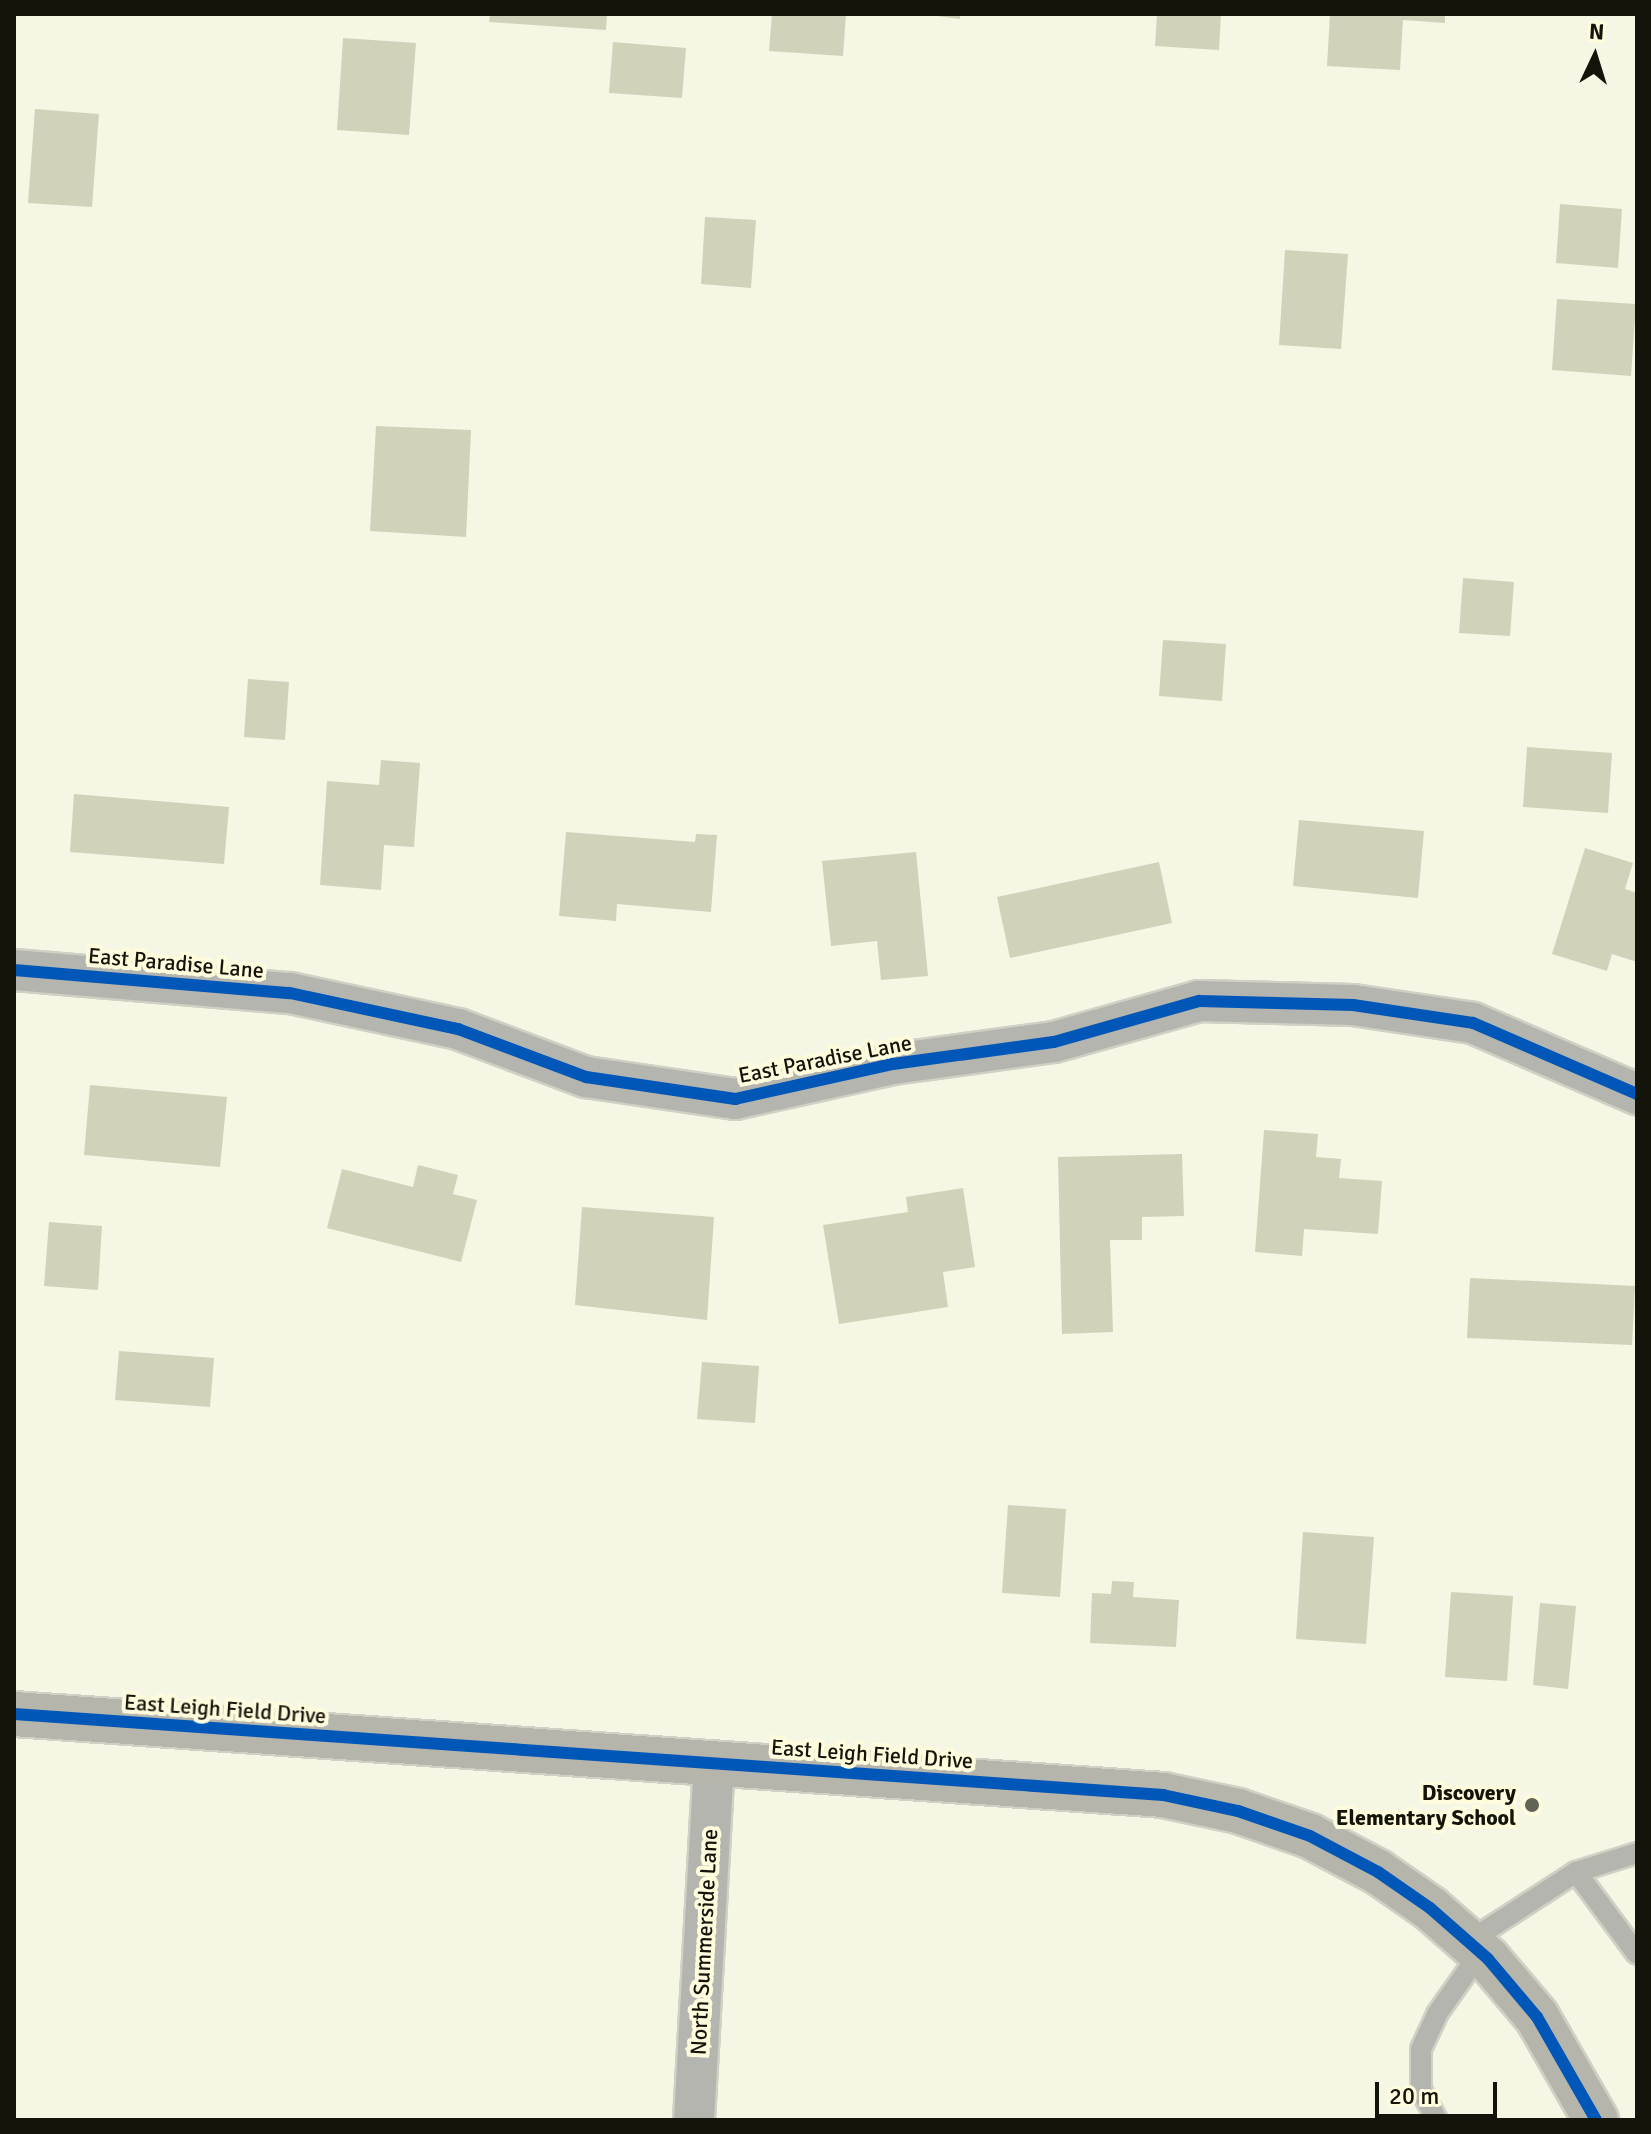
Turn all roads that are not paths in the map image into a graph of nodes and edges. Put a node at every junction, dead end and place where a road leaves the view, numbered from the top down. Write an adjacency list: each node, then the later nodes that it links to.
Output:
1 (14, 970): 2 (street, East Paradise Lane)
2 (1637, 1094)
3 (14, 1714): 4 (street, East Leigh Field Drive)
4 (714, 1763): 7 (street, East Leigh Field Drive); 9 (street, North Summerside Lane)
5 (1637, 1853): 6 (lane)
6 (1576, 1872): 7 (lane); 8 (lane)
7 (1474, 1947): 10 (lane); 11 (street, East Leigh Field Drive)
8 (1637, 1954)
9 (694, 2120)
10 (1437, 2120)
11 (1596, 2120)

